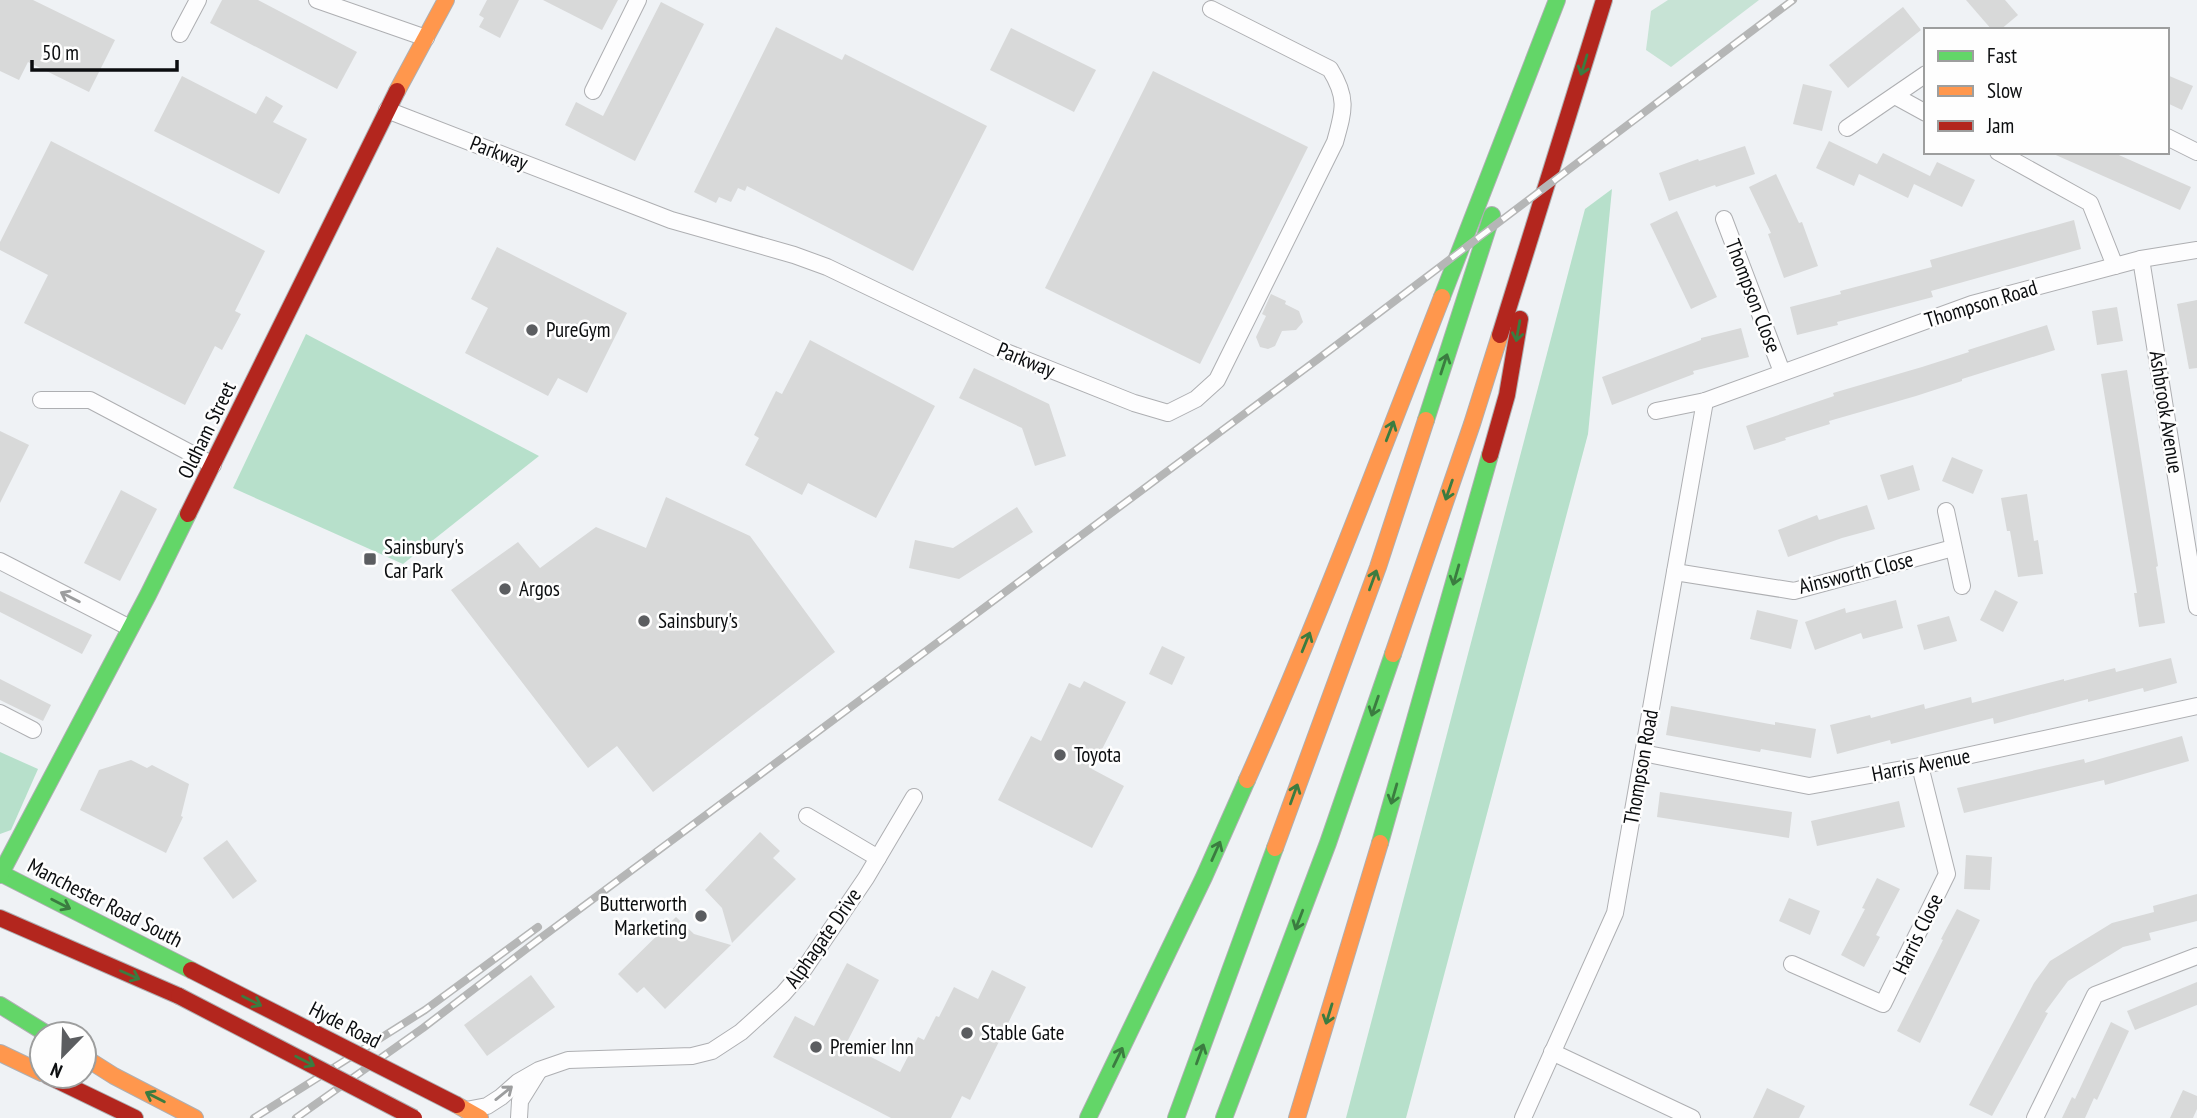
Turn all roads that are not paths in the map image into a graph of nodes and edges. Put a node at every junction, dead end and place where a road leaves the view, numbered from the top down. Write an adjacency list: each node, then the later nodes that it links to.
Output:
1 (198, 0): 8 (street)
2 (317, 0): 9 (street)
3 (446, 0): 9 (main road, Oldham Street)
4 (638, 0): 11 (street)
5 (1558, 0): 63 (main road, one-way to 5); 64 (main road, one-way to 5)
6 (1604, 0): 19 (main road, one-way to 19)
7 (1211, 9): 13 (street, Parkway)
8 (180, 34)
9 (426, 38): 13 (main road, Oldham Street)
10 (1924, 75): 12 (street)
11 (593, 91)
12 (1895, 96): 14 (street); 15 (street)
13 (387, 110): 28 (main road, Oldham Street)
14 (1924, 112)
15 (1847, 128)
16 (2169, 138): 17 (street)
17 (2197, 152)
18 (2002, 154): 23 (street)
19 (1538, 216): 65 (main road, one-way to 65); 66 (main road, one-way to 66)
20 (1724, 219): 24 (street, Thompson Close)
21 (2197, 250): 22 (street, Thompson Road)
22 (2141, 260): 23 (street, Thompson Road); 34 (street, Ashbrook Avenue)
23 (2115, 267): 24 (street, Thompson Road)
24 (1782, 372): 26 (street, Thompson Road)
25 (41, 400): 28 (street)
26 (1705, 401): 27 (street, Thompson Road); 32 (street, Thompson Road)
27 (1656, 411)
28 (214, 465): 35 (main road, Oldham Street)
29 (1946, 511): 30 (street)
30 (1953, 548): 32 (street, Ainsworth Close); 33 (street)
31 (0, 561): 35 (street, one-way to 31)
32 (1675, 572): 39 (street, Thompson Road)
33 (1962, 586)
34 (2197, 607)
35 (130, 628): 44 (main road, Oldham Street)
36 (2197, 706): 40 (street, Harris Avenue)
37 (0, 713): 38 (street)
38 (33, 730)
39 (1643, 753): 40 (street, Harris Avenue); 51 (street, Thompson Road)
40 (1920, 766): 47 (street, Harris Close)
41 (914, 797): 43 (street, Alphagate Drive)
42 (807, 816): 43 (street)
43 (877, 858): 55 (street, Alphagate Drive)
44 (0, 874): 48 (main road, Manchester Road South, one-way to 48)
45 (0, 918): 60 (main road, one-way to 60, bridge)
46 (2197, 956): 69 (street)
47 (1792, 964)
48 (191, 970): 57 (main road, Hyde Road, one-way to 57, bridge)
49 (0, 1005): 50 (main road)
50 (28, 1022)
51 (1552, 1052): 67 (street, Thompson Road); 68 (street)
52 (0, 1053): 53 (main road)
53 (28, 1066)
54 (98, 1066): 59 (main road, one-way to 54)
55 (539, 1070): 57 (street, Alphagate Drive, one-way to 55); 62 (street)
56 (78, 1090): 58 (main road)
57 (461, 1107): 61 (main road, Hyde Road)
58 (135, 1118)
59 (195, 1118)
60 (414, 1118)
61 (480, 1118)
62 (519, 1118)
63 (1088, 1118)
64 (1176, 1118)
65 (1224, 1118)
66 (1297, 1118)
67 (1523, 1118)
68 (1692, 1118)
69 (2035, 1118)

